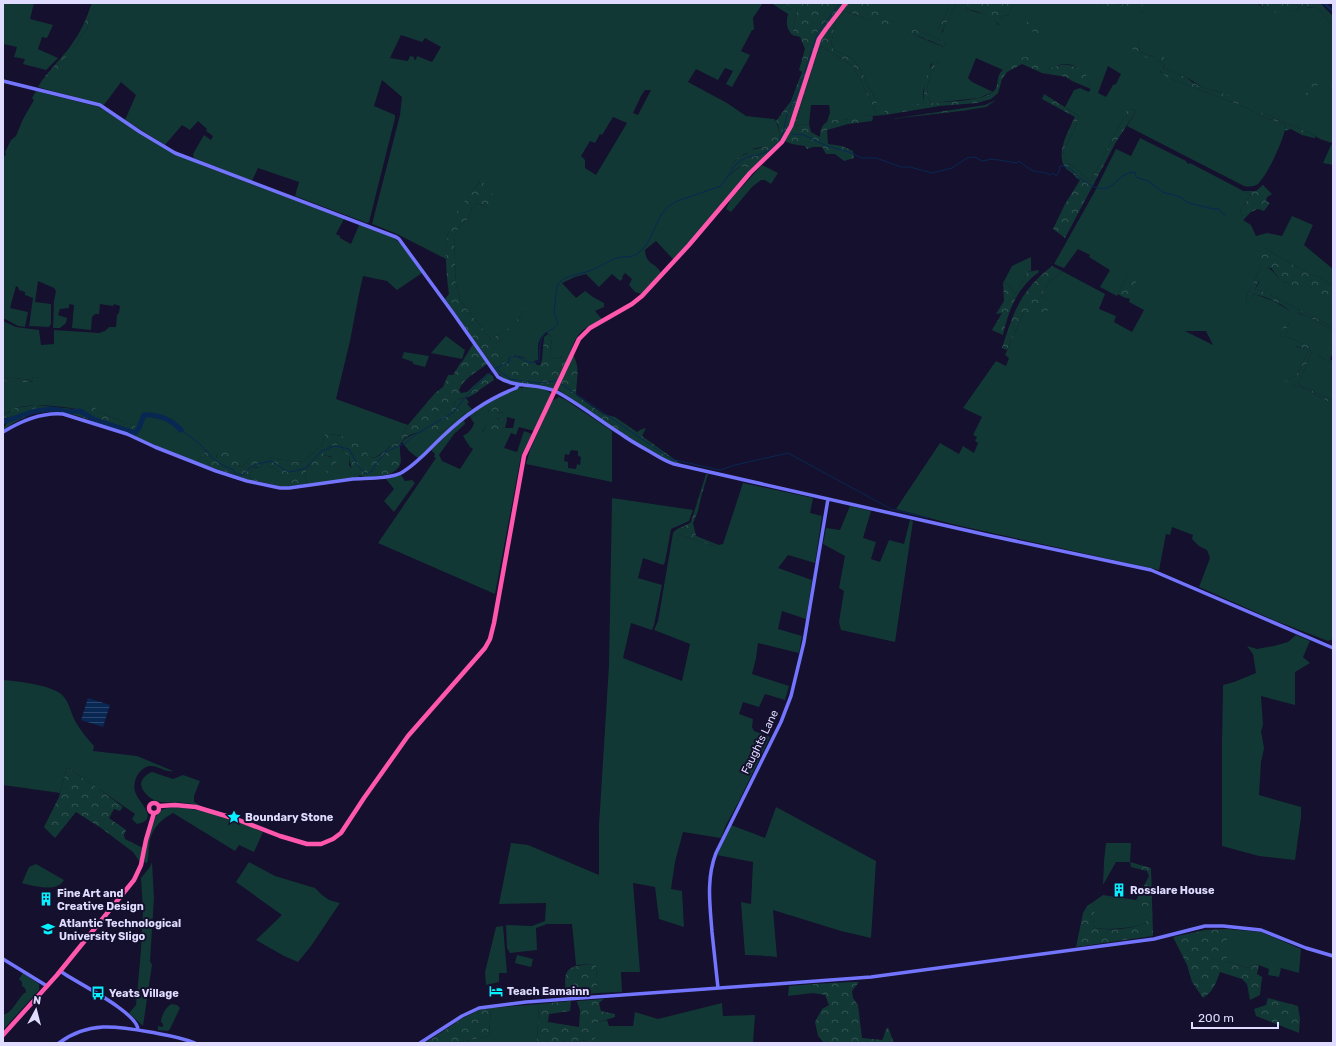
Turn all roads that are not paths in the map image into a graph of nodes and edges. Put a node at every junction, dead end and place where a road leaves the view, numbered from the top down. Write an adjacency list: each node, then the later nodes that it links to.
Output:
1 (846, 3): 4 (highway)
2 (3, 80): 3 (street)
3 (518, 385): 4 (street); 5 (street)
4 (554, 391): 6 (street); 8 (highway)
5 (3, 432)
6 (828, 499): 7 (street); 14 (street, Faughts Lane)
7 (1333, 648)
8 (159, 806): 9 (highway); 9 (highway)
9 (154, 813): 12 (highway)
10 (1333, 956): 14 (street)
11 (3, 959): 13 (street)
12 (60, 971): 13 (highway); 15 (street)
13 (47, 986): 18 (highway)
14 (718, 988): 21 (street)
15 (132, 1018): 16 (street); 17 (street)
16 (128, 1028): 17 (street); 19 (street)
17 (138, 1030): 20 (street)
18 (3, 1035)
19 (59, 1043)
20 (195, 1043)
21 (420, 1043)

